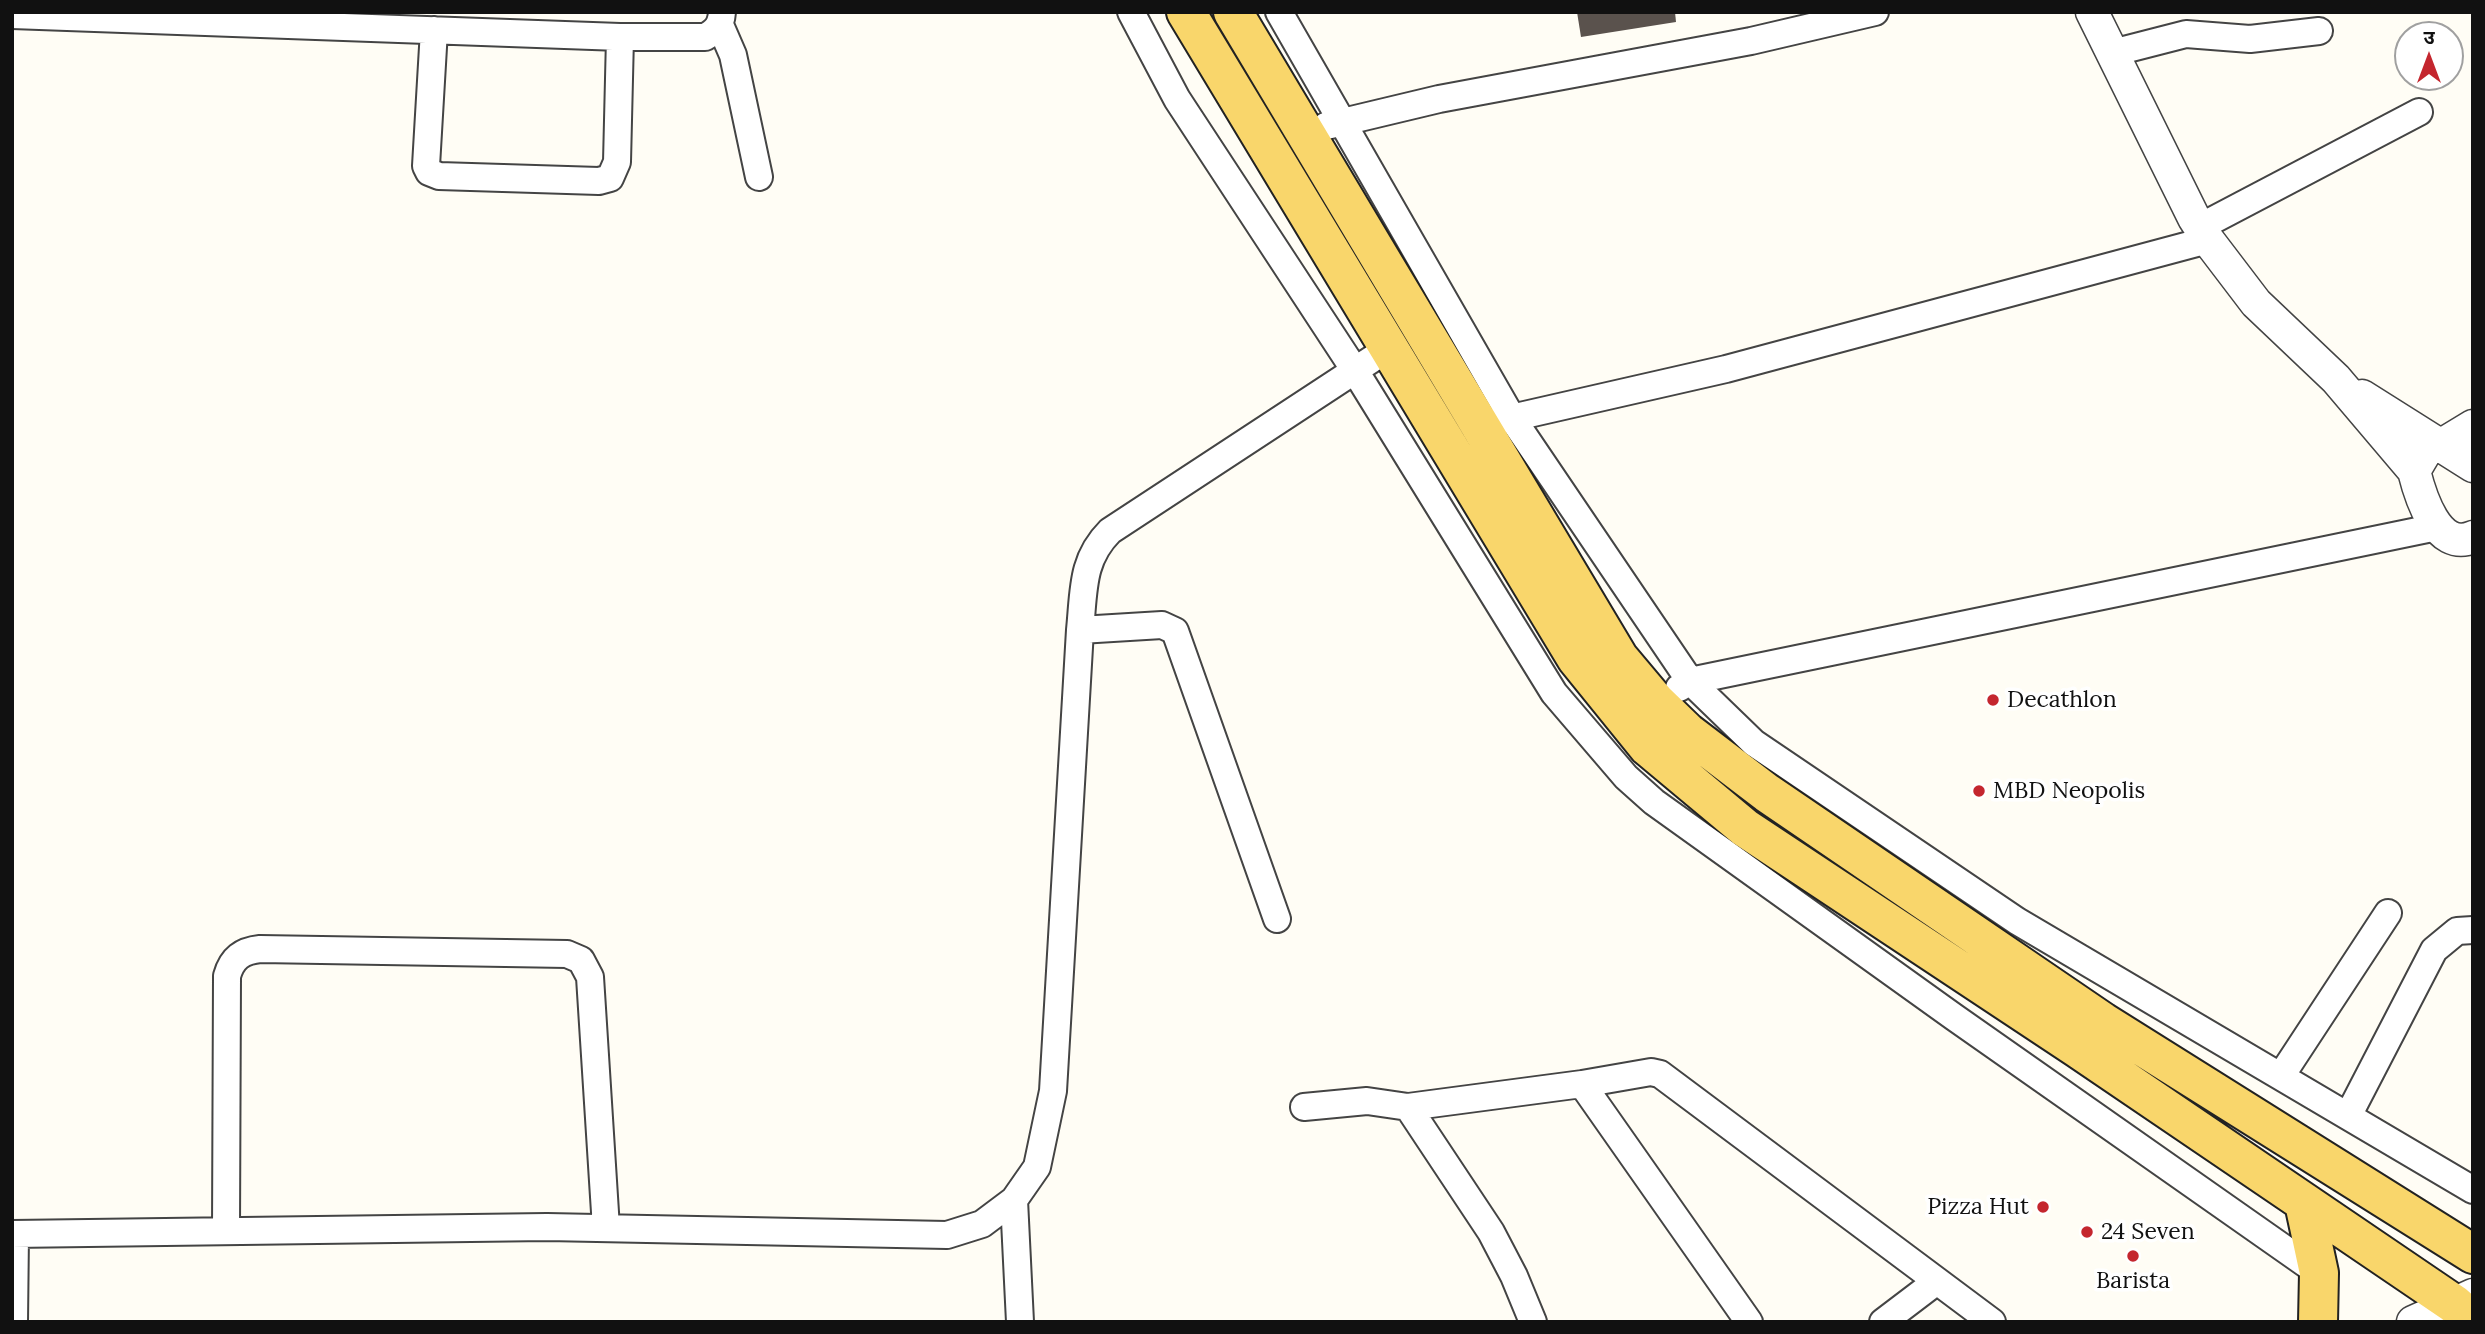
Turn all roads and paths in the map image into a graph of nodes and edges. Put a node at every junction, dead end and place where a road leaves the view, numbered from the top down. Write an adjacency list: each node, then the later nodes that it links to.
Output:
1 (1131, 12): 19 (street)
2 (1186, 12): 18 (main road)
3 (1233, 12): 15 (main road)
4 (1279, 12): 14 (street)
5 (1875, 12): 14 (street)
6 (2092, 12): 12 (street)
7 (12, 15): 9 (street)
8 (721, 19): 11 (street); 16 (street)
9 (434, 30): 11 (street); 11 (street)
10 (2319, 31): 12 (street)
11 (620, 37)
12 (2112, 53): 17 (street)
13 (2419, 112): 17 (street)
14 (1342, 122): 15 (street); 21 (street)
15 (1304, 132): 21 (main road)
16 (759, 177)
17 (2204, 234): 20 (street); 21 (street)
18 (1389, 348): 19 (street); 42 (main road)
19 (1354, 369): 28 (street); 47 (street)
20 (2336, 379): 23 (street); 25 (street)
21 (1496, 422): 29 (street); 30 (main road)
22 (2473, 426): 23 (street)
23 (2440, 446): 24 (street); 25 (street)
24 (2473, 466)
25 (2414, 471): 26 (street)
26 (2437, 527): 27 (street); 29 (street)
27 (2471, 544)
28 (1080, 630): 33 (street); 41 (street)
29 (1690, 681): 30 (street); 35 (street)
30 (1657, 702): 31 (main road)
31 (1687, 732): 46 (main road); 49 (main road)
32 (2388, 913): 35 (street)
33 (1277, 919)
34 (2473, 930): 39 (street)
35 (2281, 1076): 39 (street)
36 (1582, 1084): 38 (street); 48 (street); 53 (street)
37 (1304, 1107): 38 (street)
38 (1408, 1107): 52 (street)
39 (2348, 1116): 40 (street)
40 (2473, 1190)
41 (1014, 1200): 43 (street); 51 (street)
42 (2304, 1203): 47 (main road); 49 (main road)
43 (606, 1228): 44 (street); 44 (street)
44 (226, 1231): 45 (street)
45 (14, 1234): 50 (street)
46 (2473, 1254)
47 (2319, 1273): 56 (main road)
48 (1937, 1281): 54 (street); 55 (street)
49 (2468, 1299): 57 (street)
50 (14, 1322)
51 (1020, 1322)
52 (1533, 1322)
53 (1749, 1322)
54 (1883, 1322)
55 (1992, 1322)
56 (2318, 1322)
57 (2413, 1322)

